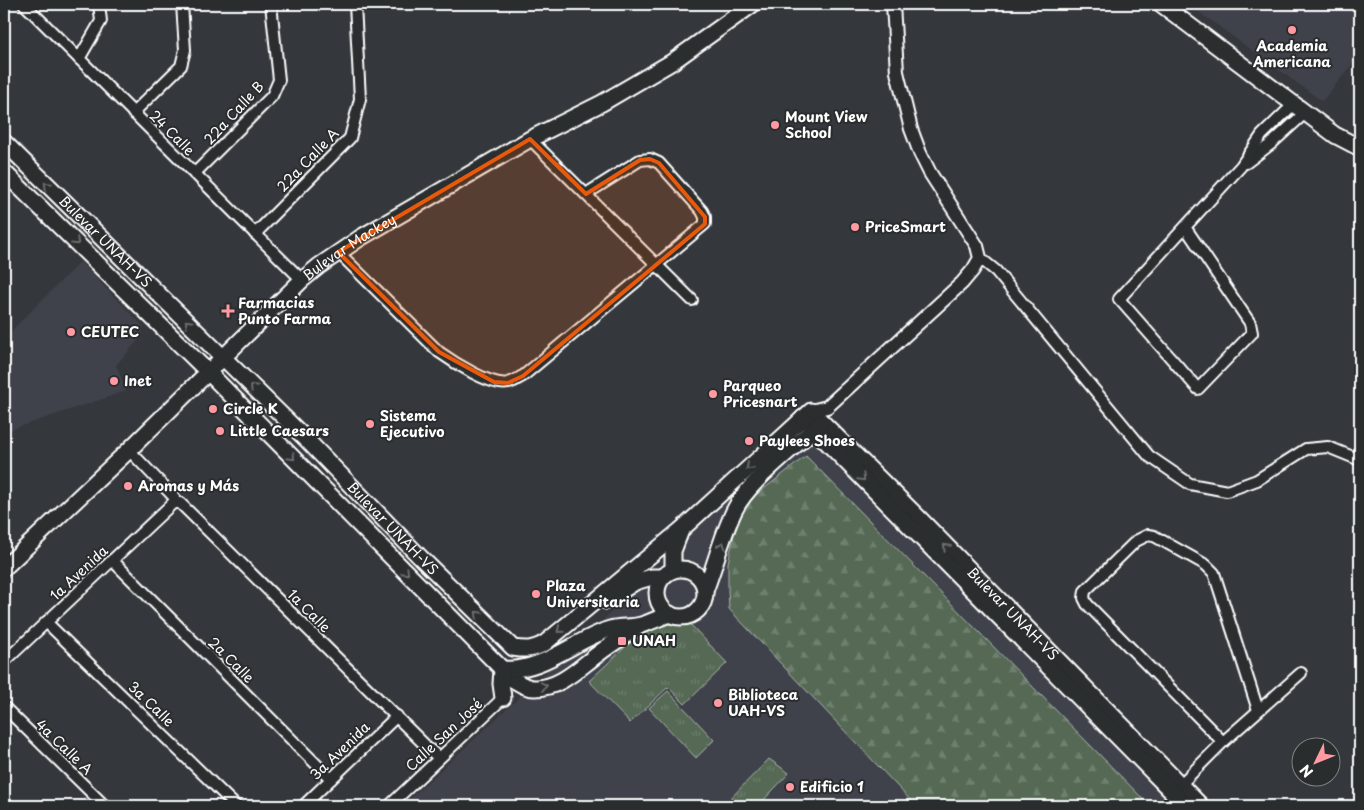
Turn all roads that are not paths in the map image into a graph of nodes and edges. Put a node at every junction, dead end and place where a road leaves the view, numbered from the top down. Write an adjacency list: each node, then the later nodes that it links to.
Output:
1 (24, 4): 9 (street, 24 Calle)
2 (99, 4): 9 (street)
3 (182, 4): 11 (street)
4 (271, 4): 19 (street, 22a Calle B)
5 (355, 4): 22 (street, 22a Calle A)
6 (753, 4): 14 (main road, Bulevar Mackey)
7 (893, 4): 24 (street)
8 (1162, 4): 10 (main road)
9 (79, 59): 11 (street, 24 Calle)
10 (1300, 108): 12 (street); 13 (street); 16 (main road)
11 (133, 113): 19 (street, 24 Calle)
12 (1271, 125): 13 (street); 17 (street)
13 (1281, 134): 17 (street)
14 (530, 139): 20 (street); 23 (main road, Bulevar Mackey)
15 (4, 142): 28 (main road, Bulevar UNAH-VS, one-way to 15)
16 (1360, 148)
17 (1241, 166): 21 (street)
18 (4, 172): 29 (main road, Bulevar UNAH-VS, one-way to 29)
19 (194, 174): 22 (street, 24 Calle)
20 (586, 194): 25 (street); 25 (street)
21 (1185, 227): 21 (street)
22 (255, 234): 26 (street, 24 Calle)
23 (338, 252): 25 (street); 26 (main road, Bulevar Mackey)
24 (980, 258): 30 (street); 32 (street)
25 (656, 265): 27 (street)
26 (302, 280): 28 (main road, Bulevar Mackey)
27 (692, 300)
28 (223, 357): 29 (main road, Bulevar Mackey); 39 (main road, Bulevar UNAH-VS, one-way to 28)
29 (208, 372): 31 (main road, Bulevar Mackey); 45 (main road, Bulevar UNAH-VS, one-way to 45)
30 (813, 420): 34 (main road, Bulevar UNAH-VS, one-way to 34); 38 (main road, one-way to 30); 50 (main road, Bulevar UNAH-VS)
31 (129, 450): 33 (street, 1a Calle); 36 (main road, Bulevar Mackey)
32 (1360, 460)
33 (174, 500): 35 (street, 1a Avenida); 49 (street, 1a Calle)
34 (682, 529): 37 (main road); 39 (main road, Bulevar UNAH-VS)
35 (112, 560): 41 (street, 1a Avenida); 53 (street, 2a Calle)
36 (4, 568)
37 (668, 573): 38 (main road); 39 (main road); 40 (main road)
38 (705, 591): 40 (main road)
39 (594, 601)
40 (670, 614): 42 (main road)
41 (46, 622): 43 (street, 1a Avenida); 56 (street, 3a Calle)
42 (640, 626): 45 (main road); 45 (main road, one-way to 42)
43 (4, 662)
44 (1301, 673): 48 (street)
45 (507, 674): 46 (main road)
46 (503, 698): 52 (street, Calle San José)
47 (4, 707): 55 (street, 4a Calle A)
48 (1258, 710): 51 (street); 51 (street)
49 (397, 716): 52 (street, 1a Calle); 53 (street, 3a Avenida)
50 (1112, 724): 54 (main road, Bulevar UNAH-VS); 59 (main road, Bulevar UNAH-VS)
51 (1223, 742): 54 (street)
52 (439, 758): 58 (street, Calle San José)
53 (331, 780): 57 (street, 3a Avenida)
54 (1180, 785): 60 (main road, Bulevar UNAH-VS)
55 (106, 806)
56 (236, 806)
57 (303, 806)
58 (389, 806)
59 (1186, 806)
60 (1201, 806)

